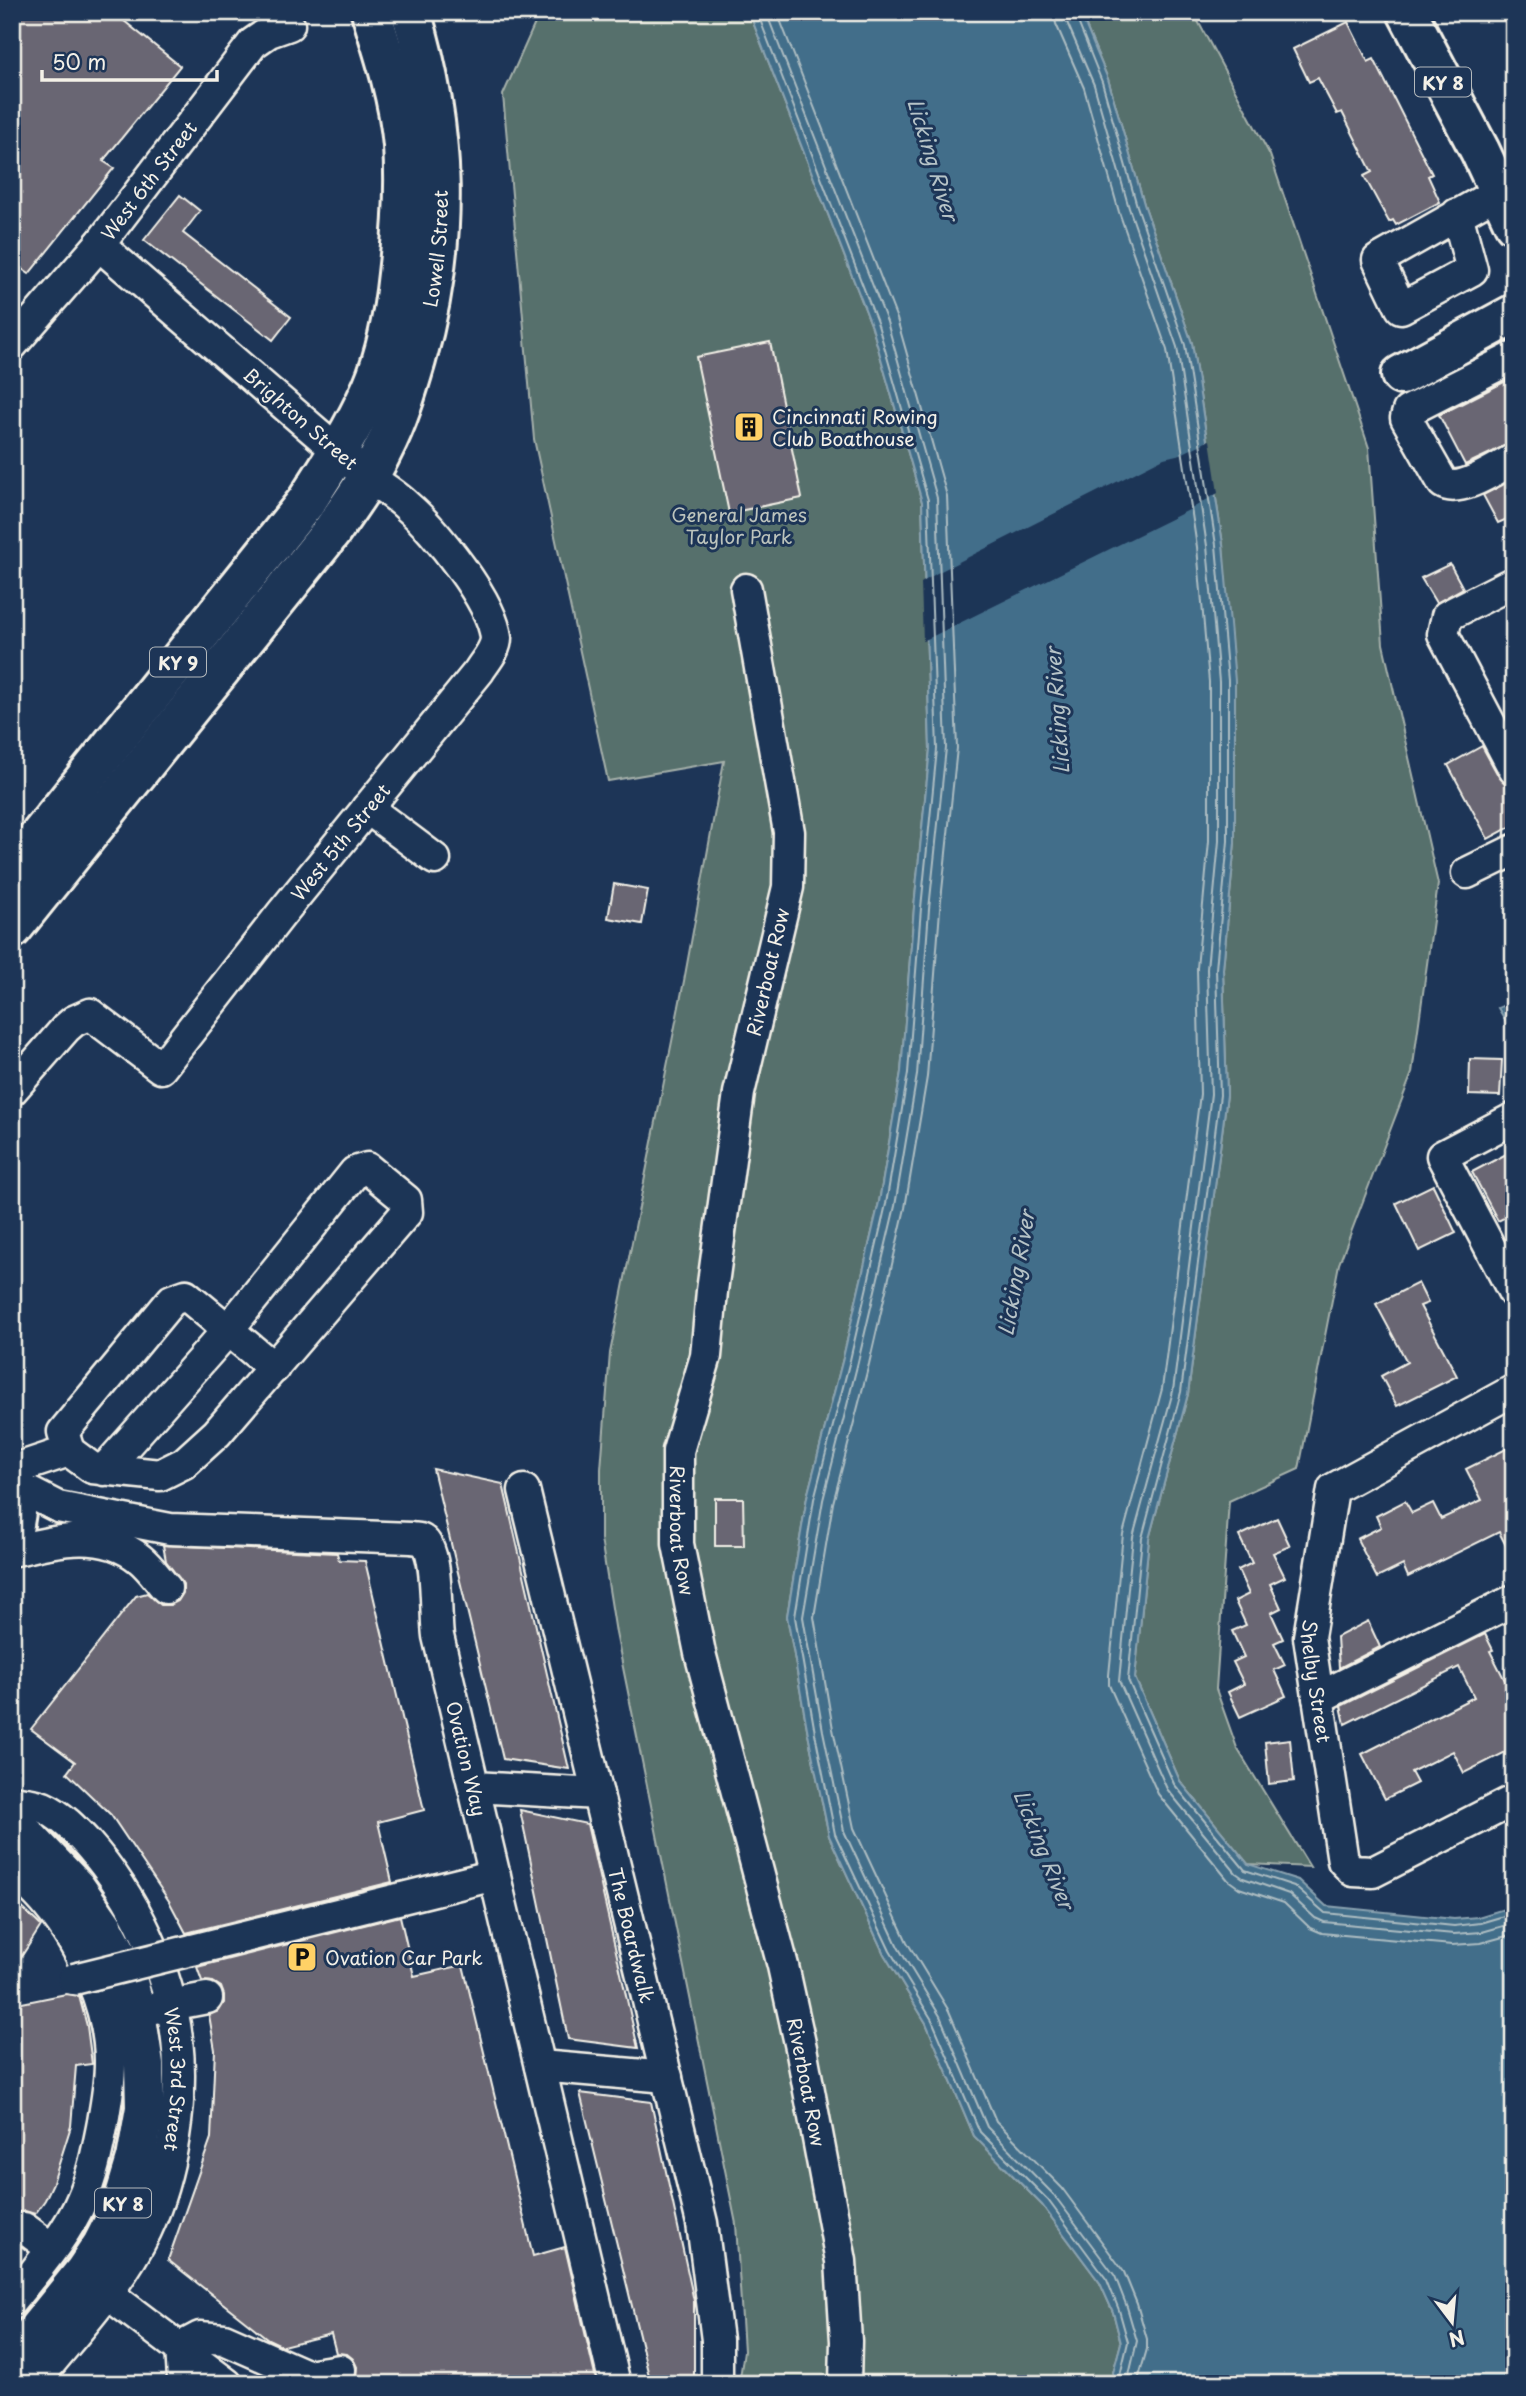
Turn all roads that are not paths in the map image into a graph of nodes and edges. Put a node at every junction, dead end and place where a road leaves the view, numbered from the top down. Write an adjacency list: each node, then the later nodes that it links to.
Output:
1 (371, 12): 12 (main road, Lowell Street / KY 9)
2 (411, 12): 14 (main road, Lowell Street / KY 9)
3 (1407, 12): 5 (main road, KY 8)
4 (289, 25): 7 (street, West 6th Street)
5 (1507, 208): 6 (street)
6 (1457, 214)
7 (100, 245): 9 (street, West 6th Street); 12 (street, Brighton Street)
8 (1514, 314): 11 (main road)
9 (15, 336)
10 (1514, 357): 13 (street)
11 (1401, 374)
12 (340, 450): 14 (street, Brighton Street); 22 (main road, KY 9)
13 (1514, 459)
14 (369, 477): 17 (street, Brighton Street); 24 (main road, KY 9)
15 (1514, 582): 18 (street)
16 (746, 589): 66 (street, Riverboat Row)
17 (486, 607): 19 (street, West 5th Street)
18 (1514, 769)
19 (367, 808): 21 (street); 25 (street, West 5th Street)
20 (1514, 850): 23 (street)
21 (435, 859)
22 (12, 870)
23 (1467, 873)
24 (12, 929)
25 (12, 1090)
26 (1514, 1118): 27 (street)
27 (1514, 1293)
28 (229, 1330): 29 (street); 29 (street); 31 (street); 32 (street)
29 (274, 1368): 32 (street)
30 (1514, 1391): 41 (street, Shelby Street)
31 (69, 1451): 32 (street); 33 (street)
32 (104, 1470)
33 (13, 1478): 35 (main road); 38 (street)
34 (524, 1490): 43 (street, The Boardwalk)
35 (12, 1536)
36 (12, 1551): 39 (street)
37 (337, 1552): 38 (street)
38 (431, 1555): 42 (street, Ovation Way)
39 (166, 1588)
40 (1514, 1600): 41 (street)
41 (1318, 1698): 44 (street, Shelby Street)
42 (474, 1787): 43 (street); 48 (street, Ovation Way)
43 (598, 1794): 53 (street, The Boardwalk)
44 (1514, 1800)
45 (12, 1801): 51 (street, West 3rd Street)
46 (12, 1821): 51 (main road, West 3rd Street / KY 8)
47 (12, 1869): 55 (street)
48 (495, 1875): 49 (street, bridge); 52 (street, Ovation Way)
49 (74, 1979)
50 (206, 1998): 51 (street)
51 (153, 2009): 56 (street, West 3rd Street); 59 (main road, West 3rd Street / KY 8)
52 (540, 2066): 53 (street); 64 (street, Ovation Way)
53 (667, 2077): 65 (street, The Boardwalk)
54 (24, 2228): 55 (street)
55 (51, 2248): 57 (street)
56 (108, 2294): 58 (street); 61 (street, West 3rd Street)
57 (12, 2300)
58 (181, 2347): 60 (street); 62 (street); 63 (street)
59 (12, 2361)
60 (340, 2370)
61 (33, 2384)
62 (186, 2384)
63 (227, 2384)
64 (615, 2384)
65 (717, 2384)
66 (845, 2384)

